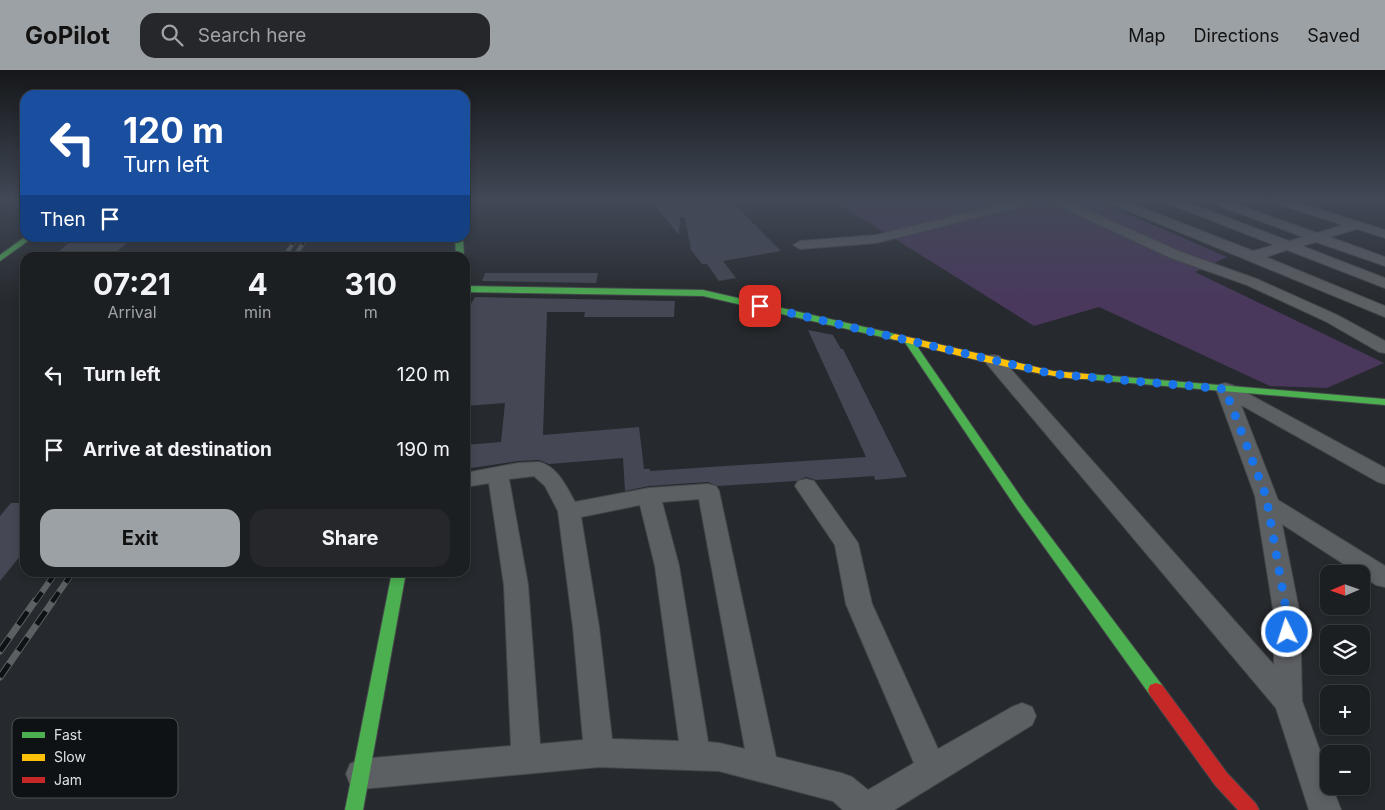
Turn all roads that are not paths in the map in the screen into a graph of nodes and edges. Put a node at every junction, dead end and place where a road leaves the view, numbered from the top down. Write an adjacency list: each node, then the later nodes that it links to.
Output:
1 (894, 235): 9 (street)
2 (1131, 235): 18 (street)
3 (1199, 235): 11 (street)
4 (1261, 235): 10 (street)
5 (1311, 235): 7 (street)
6 (1326, 235): 7 (street)
7 (1318, 237): 10 (street); 13 (street)
8 (22, 242): 12 (main road)
9 (800, 245)
10 (1291, 246): 11 (street); 14 (street)
11 (1252, 256): 16 (street)
12 (0, 258)
13 (1385, 262)
14 (1385, 283)
15 (470, 288): 17 (main road)
16 (1385, 312)
17 (909, 341): 19 (main road); 41 (main road)
18 (1385, 348)
19 (993, 360): 20 (main road); 31 (street)
20 (1225, 389): 21 (main road); 23 (street); 27 (street)
21 (1385, 402)
22 (498, 474): 24 (street); 28 (street); 35 (street)
23 (1385, 478)
24 (470, 479)
25 (806, 486): 37 (street)
26 (648, 496): 28 (street); 34 (street); 36 (street)
27 (1267, 504): 30 (street); 31 (street)
28 (569, 511): 33 (street)
29 (398, 577): 38 (main road)
30 (1385, 578)
31 (1288, 701): 42 (street)
32 (1022, 716): 37 (street)
33 (599, 753): 34 (street); 35 (street)
34 (696, 756): 36 (street)
35 (526, 759): 38 (street)
36 (764, 769): 40 (street)
37 (932, 769): 40 (street)
38 (361, 774): 39 (main road)
39 (354, 810)
40 (866, 810)
41 (1250, 810)
42 (1325, 810)

